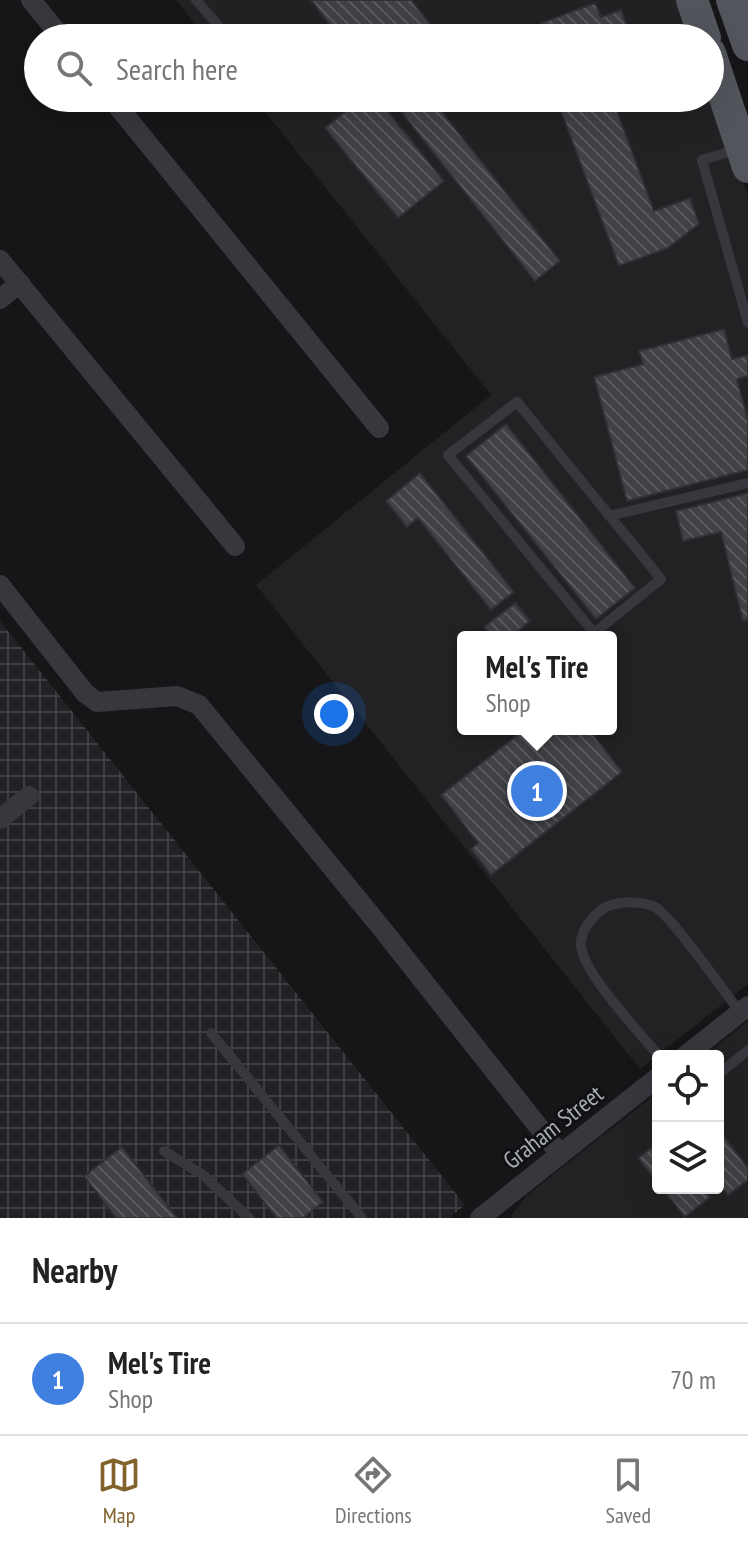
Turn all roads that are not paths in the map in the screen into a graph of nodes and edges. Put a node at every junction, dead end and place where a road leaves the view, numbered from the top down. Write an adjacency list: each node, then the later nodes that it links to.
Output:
1 (31, 0): 5 (street)
2 (196, 0): 6 (lane)
3 (692, 0): 7 (main road)
4 (732, 0): 8 (main road)
5 (51, 24)
6 (217, 24)
7 (700, 24)
8 (748, 45)
9 (724, 95): 11 (main road)
10 (122, 112): 16 (street)
11 (745, 157): 15 (lane)
12 (0, 260): 13 (street)
13 (20, 283): 14 (street); 19 (street)
14 (0, 299)
15 (747, 318)
16 (379, 428)
17 (748, 483): 18 (lane)
18 (609, 516): 21 (lane); 22 (lane)
19 (235, 546)
20 (0, 585): 33 (street)
21 (592, 631)
22 (596, 631)
23 (29, 796): 24 (street)
24 (0, 819)
25 (744, 1009): 27 (lane); 28 (street)
26 (211, 1033): 35 (lane)
27 (654, 1050)
28 (693, 1050)
29 (748, 1050): 30 (lane)
30 (724, 1070)
31 (652, 1082): 33 (street, Graham Street)
32 (164, 1151): 34 (lane)
33 (560, 1154): 36 (street, Graham Street)
34 (249, 1218)
35 (362, 1218)
36 (480, 1218)

